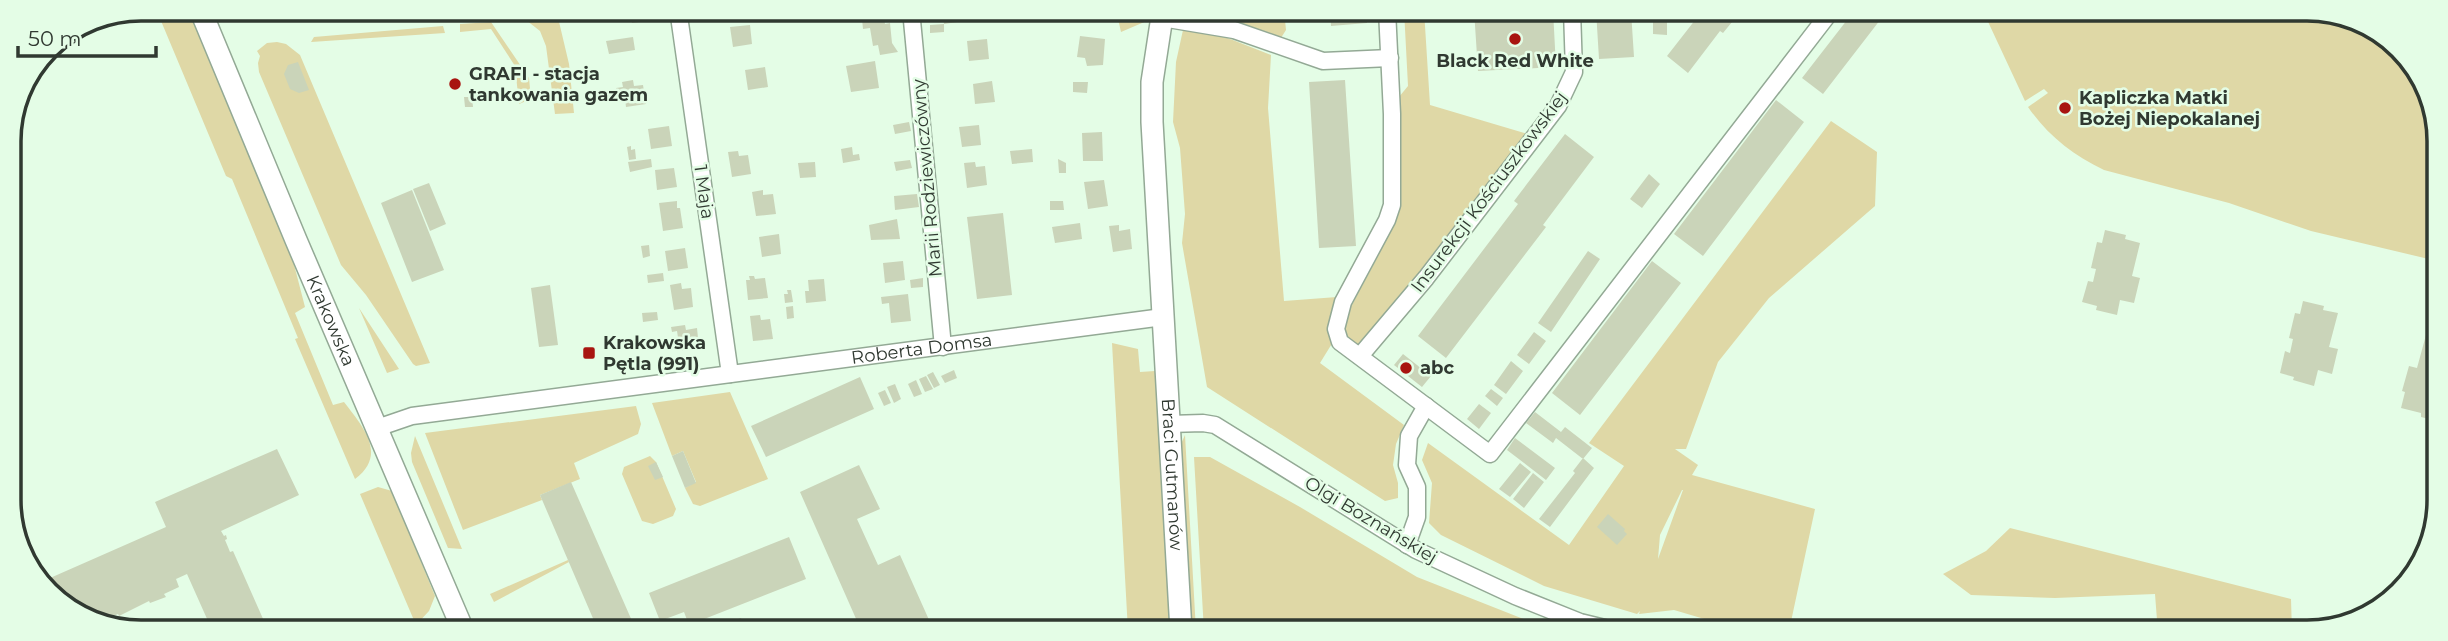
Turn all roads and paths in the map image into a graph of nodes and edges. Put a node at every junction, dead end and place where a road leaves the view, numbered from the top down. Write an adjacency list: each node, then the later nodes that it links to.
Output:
1 (205, 21): 16 (street, Krakowska)
2 (680, 21): 13 (street, 1 Maja)
3 (912, 21): 11 (street, Marii Rodziewiczówny)
4 (1161, 21): 10 (street)
5 (1194, 21): 9 (street)
6 (1388, 21): 9 (street)
7 (1572, 21): 12 (street, Insurekcji Kościuszkowskiej)
8 (1823, 21): 14 (street)
9 (1390, 58): 12 (street)
10 (1163, 317): 11 (street, Roberta Domsa); 15 (street, Braci Gutmanów)
11 (943, 346): 13 (street, Roberta Domsa)
12 (1360, 356): 14 (street)
13 (730, 374): 16 (street, Roberta Domsa)
14 (1426, 406): 17 (street)
15 (1169, 425): 17 (street, Olgi Boznańskiej); 19 (street, Braci Gutmanów)
16 (377, 428): 18 (street, Krakowska)
17 (1407, 545): 20 (street, Olgi Boznańskiej)
18 (459, 620)
19 (1180, 620)
20 (1575, 620)

